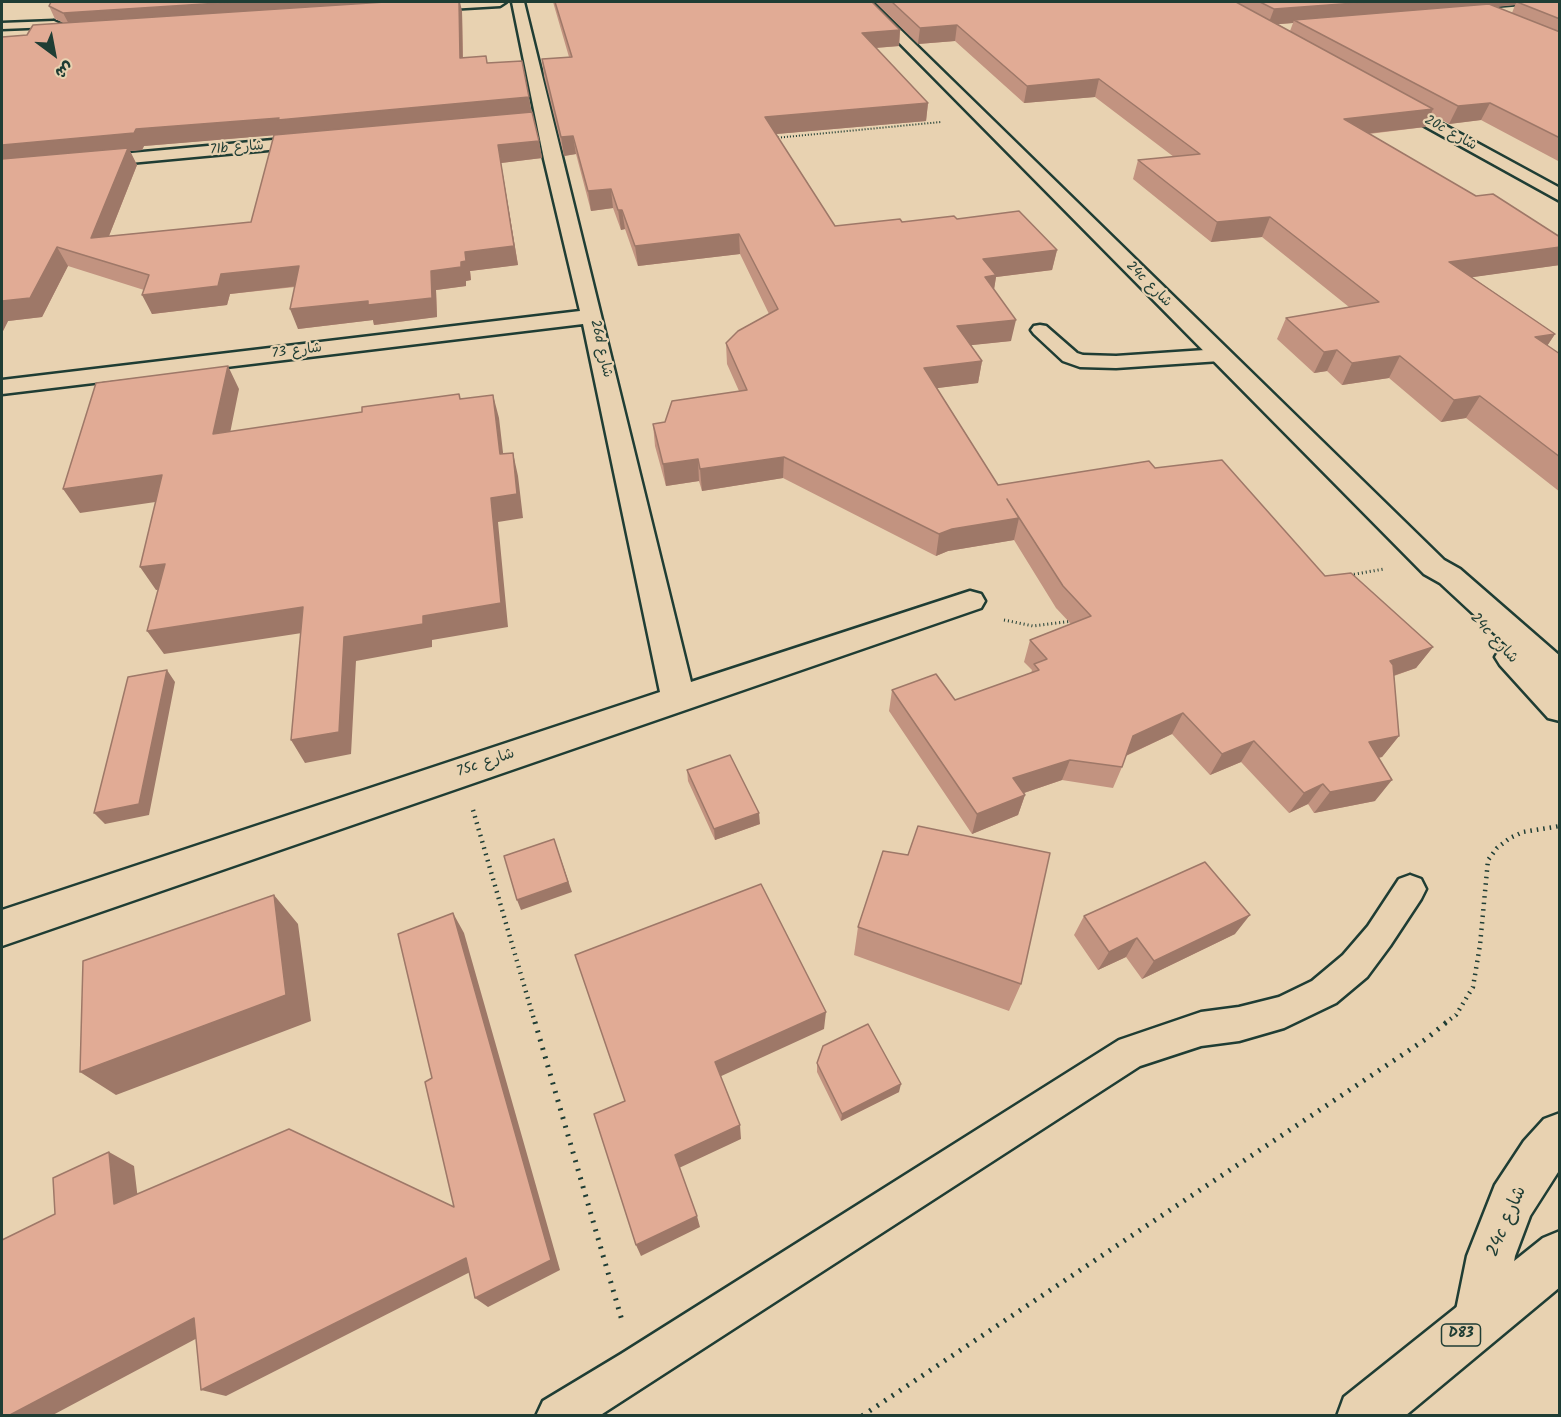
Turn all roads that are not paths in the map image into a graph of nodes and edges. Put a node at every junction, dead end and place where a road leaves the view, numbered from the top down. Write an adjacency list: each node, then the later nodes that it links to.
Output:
1 (500, 2): 5 (main road)
2 (518, 2): 16 (main road, 26d شارع)
3 (865, 2): 18 (main road, 24c شارع)
4 (1560, 7): 6 (main road)
5 (405, 8)
6 (1483, 13): 7 (main road); 9 (main road)
7 (1449, 16)
8 (2, 26): 10 (lane)
9 (1516, 28)
10 (77, 31): 11 (main road)
11 (2, 37)
12 (1375, 92): 15 (main road, 20c شارع)
13 (332, 140): 14 (main road, 71b شارع)
14 (2, 170)
15 (1560, 196)
16 (592, 316): 19 (main road, شارع 73); 23 (main road, 26d شارع)
17 (1040, 330): 18 (lane)
18 (1220, 355): 20 (main road, 24c شارع)
19 (2, 387)
20 (1431, 564): 22 (main road, 24c شارع); 24 (main road, 24c شارع)
21 (963, 603): 23 (main road, 75c شارع)
22 (1560, 675)
23 (678, 698): 26 (main road, 75c شارع)
24 (1560, 709)
25 (1410, 889): 30 (lane)
26 (2, 928)
27 (1560, 1135): 29 (main road, 24c شارع)
28 (1560, 1255): 29 (main road, D83)
29 (1479, 1320): 31 (main road, D83)
30 (558, 1416)
31 (1364, 1416)

